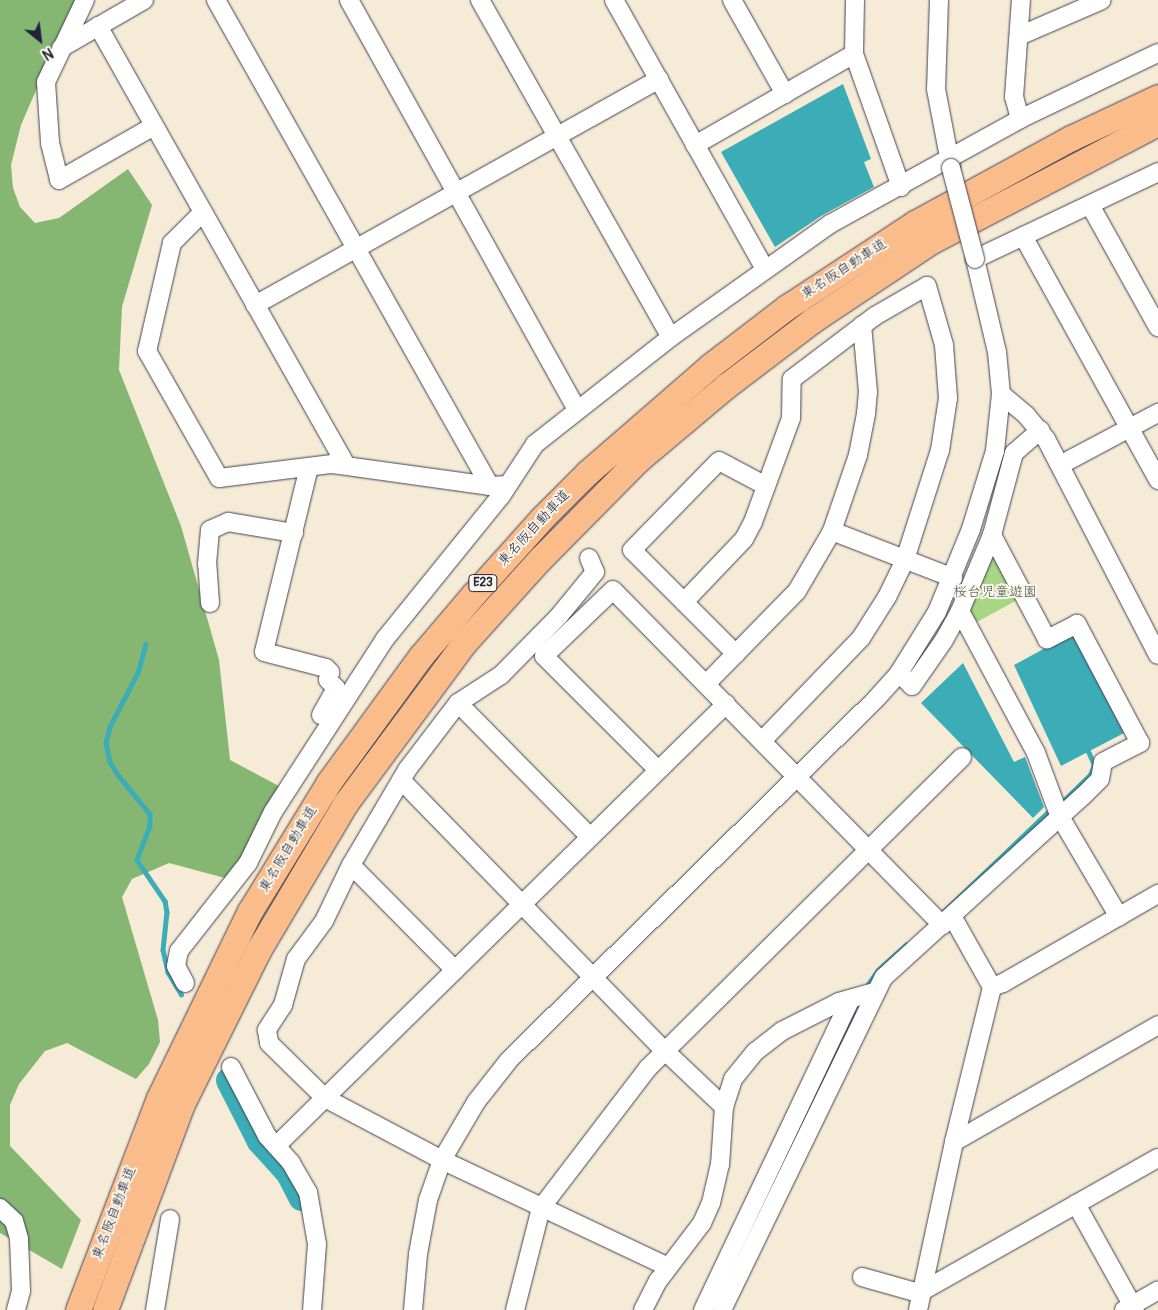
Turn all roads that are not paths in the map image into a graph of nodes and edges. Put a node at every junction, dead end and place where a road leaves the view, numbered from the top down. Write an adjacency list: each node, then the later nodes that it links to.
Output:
1 (85, 0): 14 (street)
2 (144, 0): 12 (street)
3 (216, 0): 32 (street)
4 (349, 0): 28 (street)
5 (480, 0): 23 (street)
6 (614, 0): 17 (street)
7 (732, 0): 18 (street)
8 (855, 0): 16 (street)
9 (939, 0): 25 (street)
10 (1021, 0): 13 (street)
11 (1102, 0): 13 (street)
12 (98, 26): 14 (street); 22 (street)
13 (1019, 36): 20 (street)
14 (61, 48): 22 (street)
15 (1158, 53): 20 (street)
16 (854, 54): 18 (street); 27 (street)
17 (659, 79): 23 (street); 24 (street)
18 (785, 94): 24 (street)
19 (1158, 97): 105 (highway, 東名阪自動車道 / E23)
20 (1020, 119): 25 (street)
21 (1158, 123): 106 (highway, 東名阪自動車道 / E23)
22 (154, 126): 30 (street)
23 (557, 136): 28 (street); 38 (street)
24 (695, 145): 34 (street)
25 (950, 164): 27 (street); 33 (street, bridge)
26 (1157, 175): 29 (street)
27 (900, 187): 34 (street)
28 (457, 192): 32 (street); 40 (street)
29 (1090, 206): 31 (street); 37 (street)
30 (203, 212): 35 (street); 46 (street)
31 (1023, 236): 33 (street); 42 (street)
32 (356, 248): 35 (street); 48 (street)
33 (974, 259): 39 (street)
34 (765, 269): 38 (street)
35 (255, 305): 44 (street)
36 (862, 325): 49 (street); 50 (street); 54 (street)
37 (1158, 327)
38 (671, 337): 40 (street)
39 (1001, 394): 43 (street); 55 (street)
40 (576, 408): 48 (street)
41 (1158, 413): 42 (street)
42 (1130, 428): 45 (street); 47 (street)
43 (1040, 430): 45 (street); 52 (street)
44 (346, 465): 46 (street); 48 (street)
45 (1060, 465): 59 (street)
46 (309, 466): 51 (street)
47 (1158, 480)
48 (498, 485): 67 (street)
49 (766, 486): 56 (street); 56 (street)
50 (832, 531): 54 (street); 60 (street)
51 (294, 533): 57 (street); 67 (street)
52 (992, 536): 58 (street); 72 (street)
53 (589, 558): 64 (street)
54 (905, 560): 55 (street); 66 (street)
55 (953, 578): 62 (street)
56 (684, 602): 60 (street)
57 (210, 603)
58 (960, 611): 62 (street); 72 (street)
59 (1152, 630): 61 (street)
60 (736, 654): 63 (street)
61 (1158, 655)
62 (899, 673): 70 (street)
63 (706, 684): 65 (street); 69 (street)
64 (458, 703): 71 (street); 73 (street)
65 (726, 704): 66 (street); 69 (street)
66 (762, 741): 70 (street)
67 (310, 751): 82 (street)
68 (962, 757): 74 (street)
69 (658, 770): 73 (street)
70 (797, 778): 74 (street); 81 (street)
71 (401, 780): 75 (street); 77 (street)
72 (1059, 815): 78 (street); 79 (street)
73 (590, 837): 77 (street)
74 (867, 849): 79 (street); 87 (street)
75 (351, 865): 80 (street); 89 (street)
76 (1158, 894): 78 (street)
77 (522, 904): 80 (street); 81 (street)
78 (1119, 917): 83 (street)
79 (940, 918): 83 (street); 84 (street)
80 (455, 970): 89 (street)
81 (594, 976): 87 (street); 94 (street)
82 (185, 983)
83 (992, 987): 91 (street)
84 (875, 992): 85 (street); 113 (street)
85 (850, 1000): 90 (street); 112 (street)
86 (1158, 1025): 91 (street)
87 (664, 1050): 90 (street); 97 (street)
88 (231, 1067): 92 (street)
89 (325, 1098): 92 (street); 94 (street)
90 (724, 1107): 99 (street)
91 (954, 1142): 102 (street)
92 (276, 1146): 108 (street)
93 (1158, 1158): 95 (street)
94 (442, 1160): 97 (street); 109 (street)
95 (1076, 1204): 102 (street); 103 (street)
96 (0, 1208): 104 (street)
97 (541, 1208): 99 (street); 110 (street)
98 (170, 1219): 107 (street)
99 (668, 1267): 111 (street)
100 (862, 1277): 102 (street)
101 (1158, 1290): 103 (street)
102 (919, 1302)
103 (1130, 1308)
104 (16, 1310)
105 (78, 1310)
106 (105, 1310)
107 (155, 1310)
108 (312, 1310)
109 (413, 1310)
110 (515, 1310)
111 (644, 1310)
112 (703, 1310)
113 (722, 1310)

